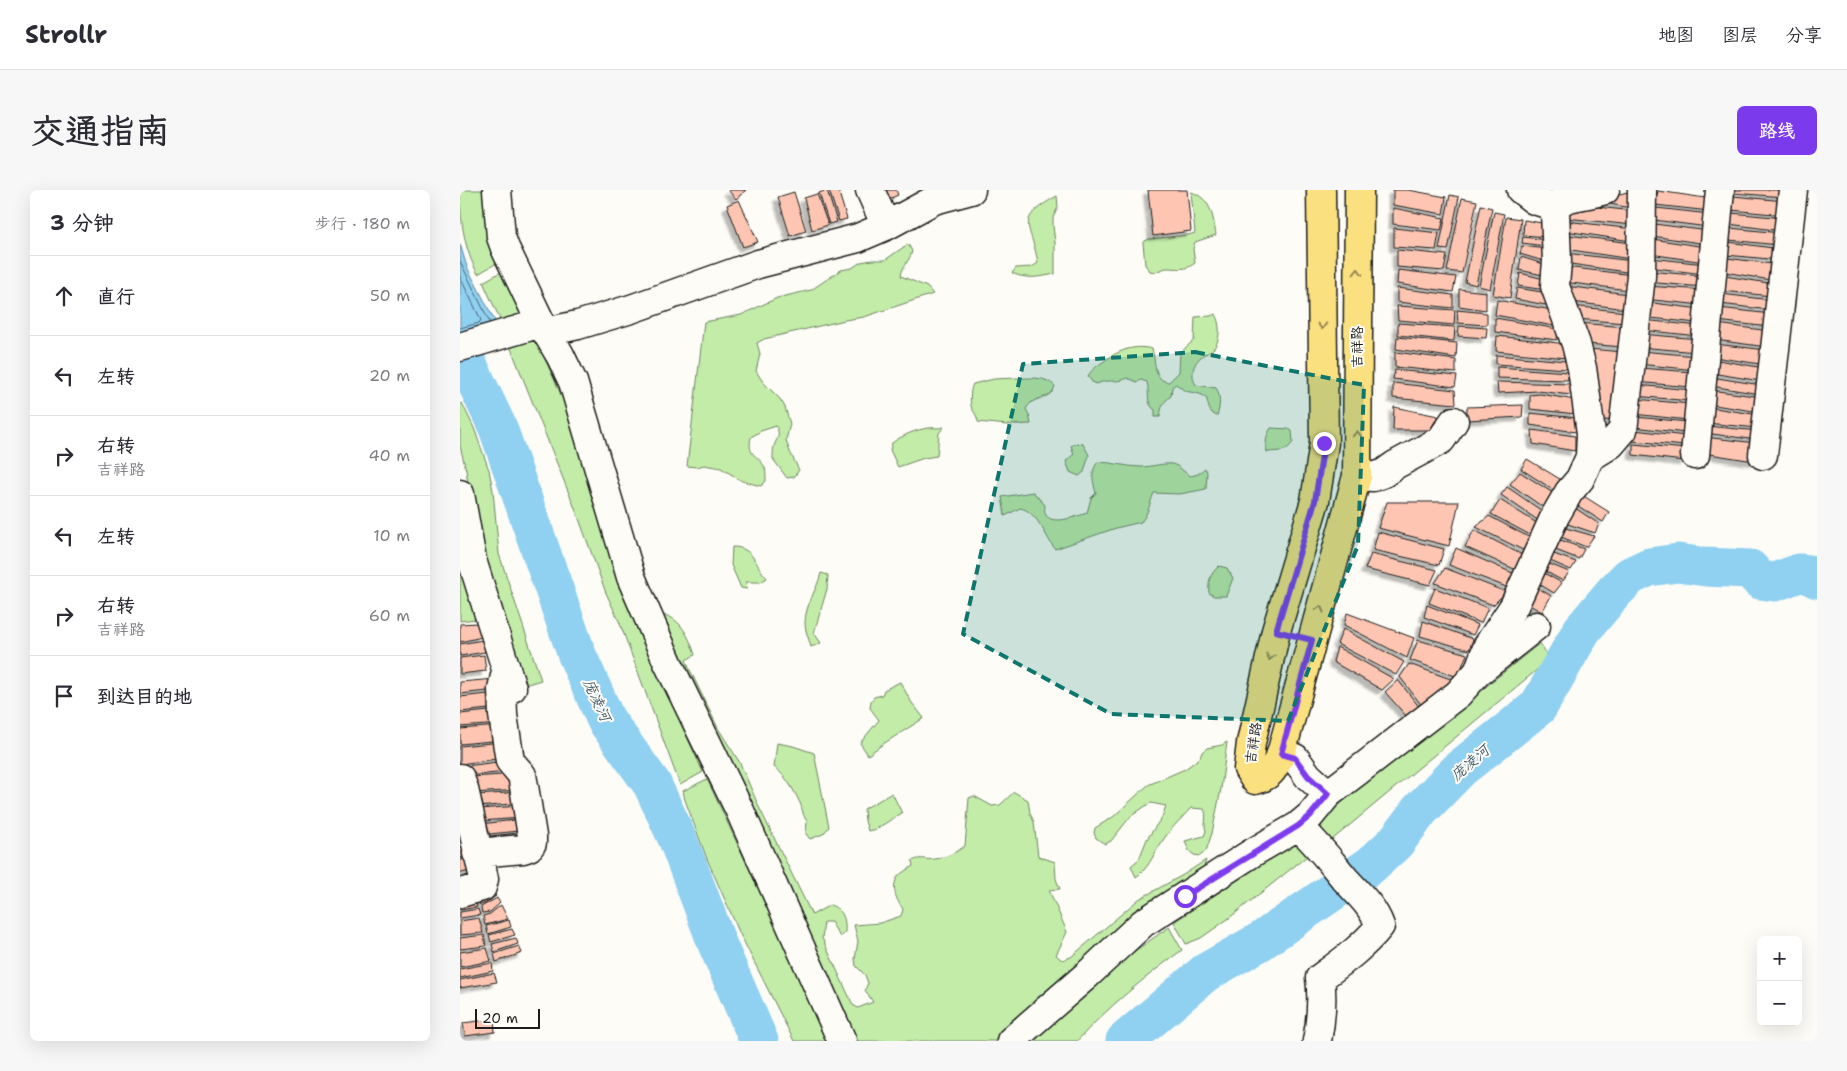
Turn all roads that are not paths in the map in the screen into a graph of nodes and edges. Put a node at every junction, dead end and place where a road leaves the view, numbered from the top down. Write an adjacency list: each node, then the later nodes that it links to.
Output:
1 (497, 190): 13 (street)
2 (870, 190): 12 (street)
3 (971, 190): 12 (street)
4 (1321, 190): 22 (main road, 吉祥路, one-way to 22)
5 (1359, 190): 19 (main road, 吉祥路, one-way to 5)
6 (1521, 190): 11 (street)
7 (1605, 190): 11 (street)
8 (1642, 190): 18 (street)
9 (1720, 190): 16 (street)
10 (1793, 190): 17 (street)
11 (1553, 206): 18 (street)
12 (886, 226): 13 (street)
13 (537, 328): 14 (street); 33 (street)
14 (460, 347)
15 (1454, 421): 19 (street)
16 (1695, 455)
17 (1763, 455)
18 (1590, 458): 25 (street)
19 (1357, 476): 23 (main road, 吉祥路, one-way to 19)
20 (460, 494): 24 (street)
21 (1536, 626): 25 (street)
22 (1276, 631): 23 (main road); 27 (main road, 吉祥路, one-way to 27)
23 (1312, 640): 27 (main road, 吉祥路)
24 (506, 671): 26 (street); 31 (street)
25 (1478, 672): 29 (street)
26 (515, 700)
27 (1281, 754): 29 (street)
28 (460, 778): 31 (street)
29 (1328, 794): 30 (street)
30 (1298, 826): 34 (street); 35 (street)
31 (477, 853): 32 (street)
32 (460, 893)
33 (842, 1041)
34 (1011, 1041)
35 (1317, 1041)

